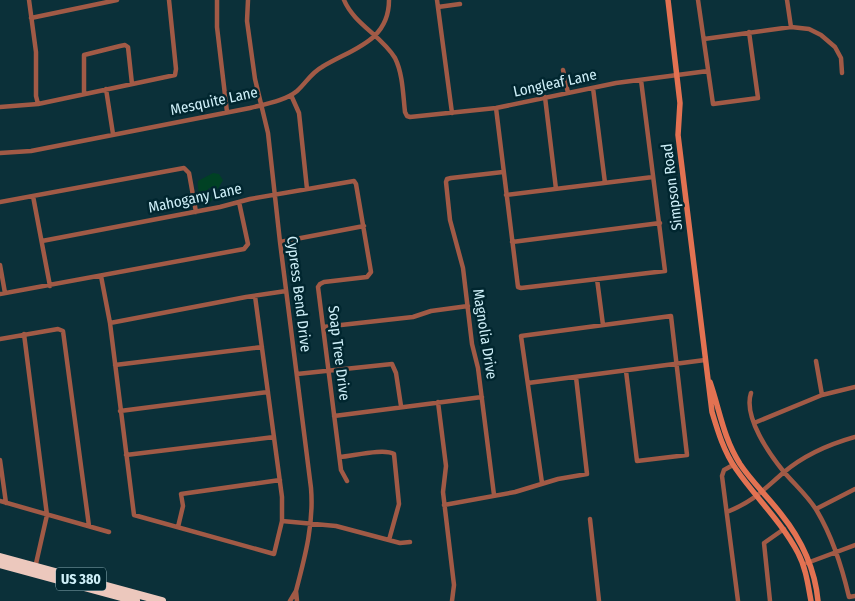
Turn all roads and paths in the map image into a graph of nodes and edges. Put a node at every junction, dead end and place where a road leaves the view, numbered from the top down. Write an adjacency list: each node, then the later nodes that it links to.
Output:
1 (28, 0): 14 (street)
2 (117, 0): 14 (street)
3 (169, 0): 24 (street)
4 (217, 0): 35 (street)
5 (248, 0): 32 (street, Cypress Bend Drive)
6 (344, 0): 17 (street)
7 (389, 0): 17 (street, Mesquite Lane)
8 (437, 0): 13 (street)
9 (668, 0): 22 (street, Simpson Road)
10 (698, 0): 18 (street)
11 (787, 0): 15 (street)
12 (460, 4): 13 (street)
13 (438, 7): 36 (street)
14 (31, 18): 31 (street)
15 (791, 27): 16 (street); 21 (street)
16 (749, 32): 18 (street); 20 (street)
17 (375, 36): 29 (street, Mesquite Lane); 36 (street, Longleaf Lane)
18 (704, 38): 20 (street)
19 (563, 70): 27 (street)
20 (708, 71): 22 (street, Longleaf Lane)
21 (842, 73)
22 (678, 75): 23 (street, Longleaf Lane); 70 (street, Simpson Road)
23 (641, 80): 25 (street, Longleaf Lane); 40 (street)
24 (132, 84): 26 (street); 28 (street)
25 (593, 88): 27 (street, Longleaf Lane); 42 (street)
26 (106, 89): 28 (street); 37 (street)
27 (568, 93): 30 (street, Longleaf Lane)
28 (84, 94): 31 (street)
29 (291, 95): 32 (street, Mesquite Lane); 44 (street)
30 (545, 97): 34 (street, Longleaf Lane); 43 (street)
31 (38, 104): 33 (street)
32 (261, 104): 35 (street, Mesquite Lane); 47 (street, Cypress Bend Drive)
33 (0, 107)
34 (496, 108): 36 (street, Longleaf Lane); 39 (street)
35 (227, 112): 37 (street, Mesquite Lane)
36 (452, 113)
37 (113, 134): 38 (street, Mesquite Lane)
38 (0, 153)
39 (503, 172): 45 (street); 63 (street, Magnolia Drive)
40 (654, 177): 42 (street); 51 (street)
41 (354, 181): 44 (street, Mahogany Lane); 52 (street, Soap Tree Drive)
42 (605, 183): 43 (street)
43 (556, 189): 45 (street)
44 (308, 190): 47 (street, Mahogany Lane)
45 (506, 195): 55 (street)
46 (33, 196): 48 (street); 50 (street); 53 (street)
47 (274, 196): 49 (street, Mahogany Lane); 54 (street, Cypress Bend Drive)
48 (0, 202)
49 (239, 202): 50 (street, Mahogany Lane); 57 (street)
50 (196, 212): 53 (street, Mahogany Lane)
51 (660, 223): 55 (street); 58 (street)
52 (364, 226): 54 (street); 66 (street, Soap Tree Drive)
53 (42, 241): 59 (street)
54 (280, 242): 60 (street, Cypress Bend Drive)
55 (512, 242): 58 (street)
56 (0, 265): 61 (street)
57 (101, 276): 59 (street); 64 (street)
58 (597, 279): 65 (street)
59 (50, 286): 61 (street)
60 (286, 292): 62 (street); 77 (street, Cypress Bend Drive)
61 (3, 294)
62 (255, 296): 64 (street); 69 (street)
63 (468, 306): 66 (street); 84 (street, Magnolia Drive)
64 (110, 323): 73 (street)
65 (603, 325): 72 (street); 79 (street)
66 (323, 327): 75 (street, Soap Tree Drive)
67 (24, 334): 68 (street); 108 (street); 112 (street)
68 (0, 339)
69 (262, 347): 73 (street); 81 (street)
70 (705, 360): 72 (street); 74 (street, Simpson Road)
71 (816, 361): 83 (street)
72 (676, 364): 76 (street); 76 (street)
73 (115, 366): 87 (street)
74 (706, 370): 95 (street, Simpson Road); 101 (street, Simpson Road)
75 (329, 371): 77 (street); 86 (street); 88 (street, Soap Tree Drive)
76 (626, 371): 78 (street)
77 (297, 374): 111 (street, Cypress Bend Drive)
78 (576, 377): 79 (street); 99 (street)
79 (528, 383): 99 (street)
80 (855, 387): 83 (street)
81 (268, 392): 87 (street); 90 (street)
82 (751, 393): 89 (street)
83 (822, 395): 89 (street)
84 (482, 396): 85 (street); 102 (street, Magnolia Drive)
85 (438, 402): 86 (street); 105 (street)
86 (401, 406): 88 (street)
87 (120, 411): 92 (street)
88 (334, 416): 93 (street, Soap Tree Drive)
89 (754, 424): 96 (street)
90 (274, 437): 92 (street); 97 (street)
91 (855, 437): 96 (street)
92 (126, 455): 113 (street)
93 (340, 457): 98 (street, Soap Tree Drive); 116 (street)
94 (0, 460): 104 (street)
95 (733, 465): 101 (street, Simpson Road); 107 (street)
96 (784, 472): 101 (street); 106 (street)
97 (280, 480): 110 (street); 113 (street)
98 (347, 481)
99 (542, 483): 102 (street)
100 (855, 489): 106 (street)
101 (760, 494): 107 (street); 114 (street); 122 (street, Simpson Road)
102 (494, 495): 105 (street)
103 (0, 501): 104 (street)
104 (6, 503): 108 (street)
105 (444, 505): 130 (street)
106 (816, 509): 119 (street)
107 (727, 512): 132 (street)
108 (47, 515): 112 (street); 123 (street)
109 (590, 519): 131 (street)
110 (282, 521): 111 (street); 113 (street)
111 (311, 523): 116 (street); 124 (street, Cypress Bend Drive)
112 (89, 526): 115 (street)
113 (178, 527)
114 (784, 529): 122 (street); 133 (street)
115 (109, 532)
116 (389, 540): 117 (street)
117 (410, 542)
118 (855, 545): 119 (street)
119 (837, 552): 122 (street); 125 (street)
120 (0, 557): 123 (highway, US 380)
121 (0, 564): 123 (highway, US 380)
122 (806, 564): 134 (street); 135 (street, Simpson Road)
123 (34, 570): 126 (highway, US 380); 127 (highway, US 380)
124 (296, 591): 128 (street, Cypress Bend Drive); 129 (street, Cypress Bend Drive)
125 (855, 596)
126 (136, 601)
127 (162, 601)
128 (290, 601)
129 (297, 601)
130 (452, 601)
131 (599, 601)
132 (738, 601)
133 (770, 601)
134 (811, 601)
135 (818, 601)

